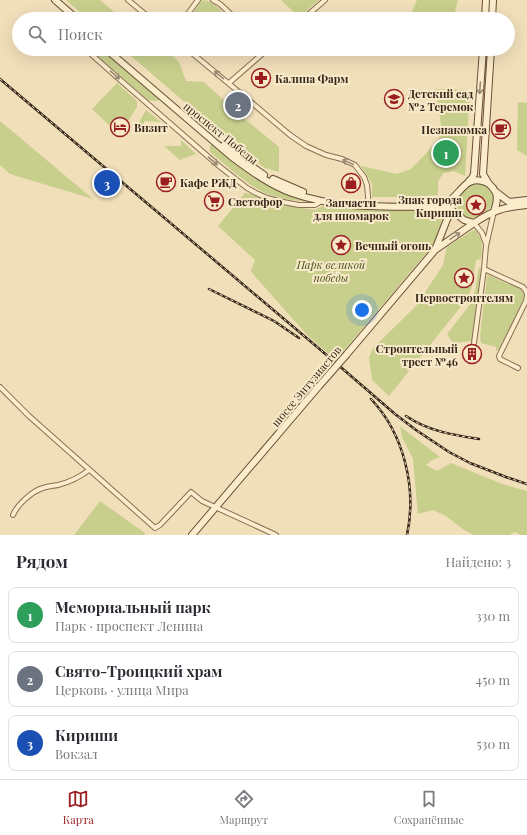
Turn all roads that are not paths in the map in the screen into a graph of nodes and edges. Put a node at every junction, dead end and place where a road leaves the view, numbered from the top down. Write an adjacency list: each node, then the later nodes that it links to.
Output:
1 (50, 0): 9 (main road)
2 (55, 0): 10 (main road)
3 (128, 0): 11 (street)
4 (198, 0): 12 (street)
5 (213, 0): 13 (street)
6 (325, 0): 14 (street)
7 (486, 0): 15 (main road)
8 (494, 0): 16 (main road)
9 (64, 12)
10 (69, 12)
11 (142, 12)
12 (189, 12)
13 (229, 12)
14 (311, 12)
15 (485, 12)
16 (493, 12)
17 (93, 56): 30 (street, one-way to 30)
18 (114, 56): 30 (main road, проспект Победы)
19 (120, 56): 32 (main road, проспект Победы)
20 (196, 56): 24 (street, one-way to 20)
21 (259, 56): 24 (street)
22 (482, 56): 25 (main road, one-way to 25)
23 (491, 56): 26 (main road)
24 (229, 83): 32 (street, one-way to 24)
25 (468, 182): 26 (main road); 27 (main road)
26 (489, 184): 28 (main road)
27 (458, 192): 29 (main road); 34 (main road)
28 (495, 192): 31 (main road); 36 (main road)
29 (455, 199): 35 (main road); 37 (main road)
30 (321, 200): 32 (main road, проспект Победы)
31 (527, 200)
32 (369, 205): 34 (main road, проспект Победы)
33 (527, 205): 36 (main road)
34 (435, 206): 35 (main road); 39 (main road)
35 (450, 210): 37 (main road); 39 (main road)
36 (494, 212): 38 (main road); 40 (street)
37 (456, 214): 38 (main road)
38 (474, 223): 40 (street); 41 (main road, one-way to 38)
39 (444, 226): 41 (main road)
40 (486, 246): 42 (street)
41 (435, 250): 48 (main road, шоссе Энтузиастов, bridge)
42 (484, 270): 43 (street); 44 (street)
43 (527, 295): 45 (street)
44 (474, 343)
45 (518, 368)
46 (0, 387): 47 (street)
47 (90, 470): 48 (street); 49 (street)
48 (217, 507): 50 (main road, шоссе Энтузиастов); 51 (street)
49 (13, 515)
50 (192, 535)
51 (276, 535)

